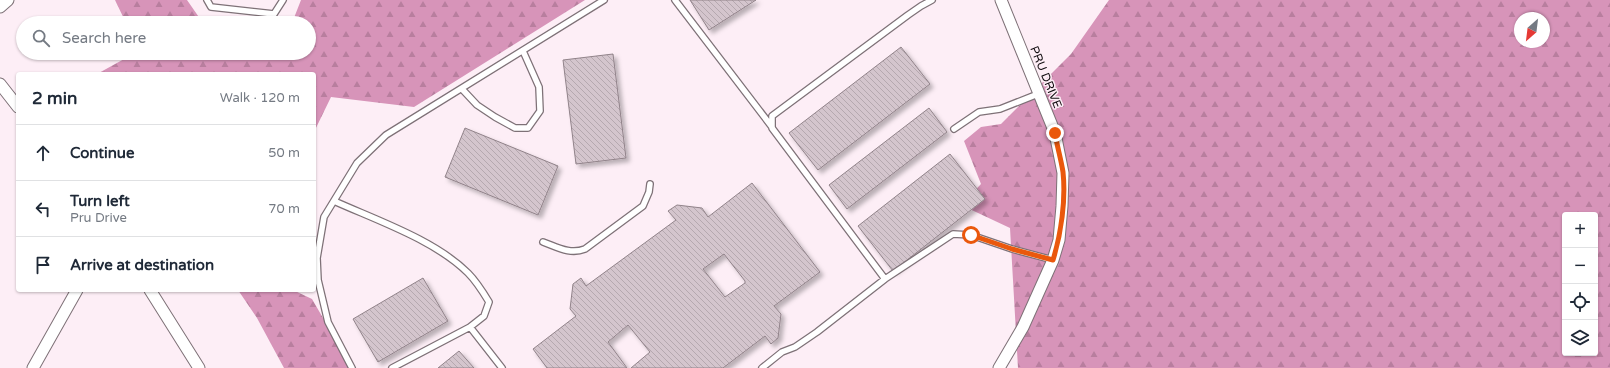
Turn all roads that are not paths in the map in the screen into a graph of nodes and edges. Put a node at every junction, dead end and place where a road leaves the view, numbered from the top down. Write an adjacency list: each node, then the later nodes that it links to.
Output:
1 (8, 0): 8 (street)
2 (207, 0): 3 (lane)
3 (283, 0)
4 (604, 0): 9 (lane)
5 (675, 0): 14 (lane)
6 (932, 0): 14 (lane)
7 (1002, 0): 12 (street, PRU DRIVE)
8 (0, 7)
9 (523, 51): 11 (lane); 11 (lane)
10 (0, 84): 13 (street)
11 (462, 89): 17 (lane)
12 (1038, 94): 15 (lane); 19 (street, PRU DRIVE)
13 (16, 104)
14 (772, 128): 20 (lane)
15 (954, 129)
16 (650, 184): 18 (lane)
17 (334, 201): 23 (lane); 26 (lane)
18 (543, 242)
19 (1053, 260): 20 (lane); 30 (street, PRU DRIVE)
20 (885, 279): 29 (lane)
21 (76, 292): 24 (street)
22 (151, 292): 25 (street)
23 (470, 327): 27 (lane); 28 (lane)
24 (34, 368)
25 (200, 368)
26 (352, 368)
27 (392, 368)
28 (502, 368)
29 (762, 368)
30 (999, 368)

